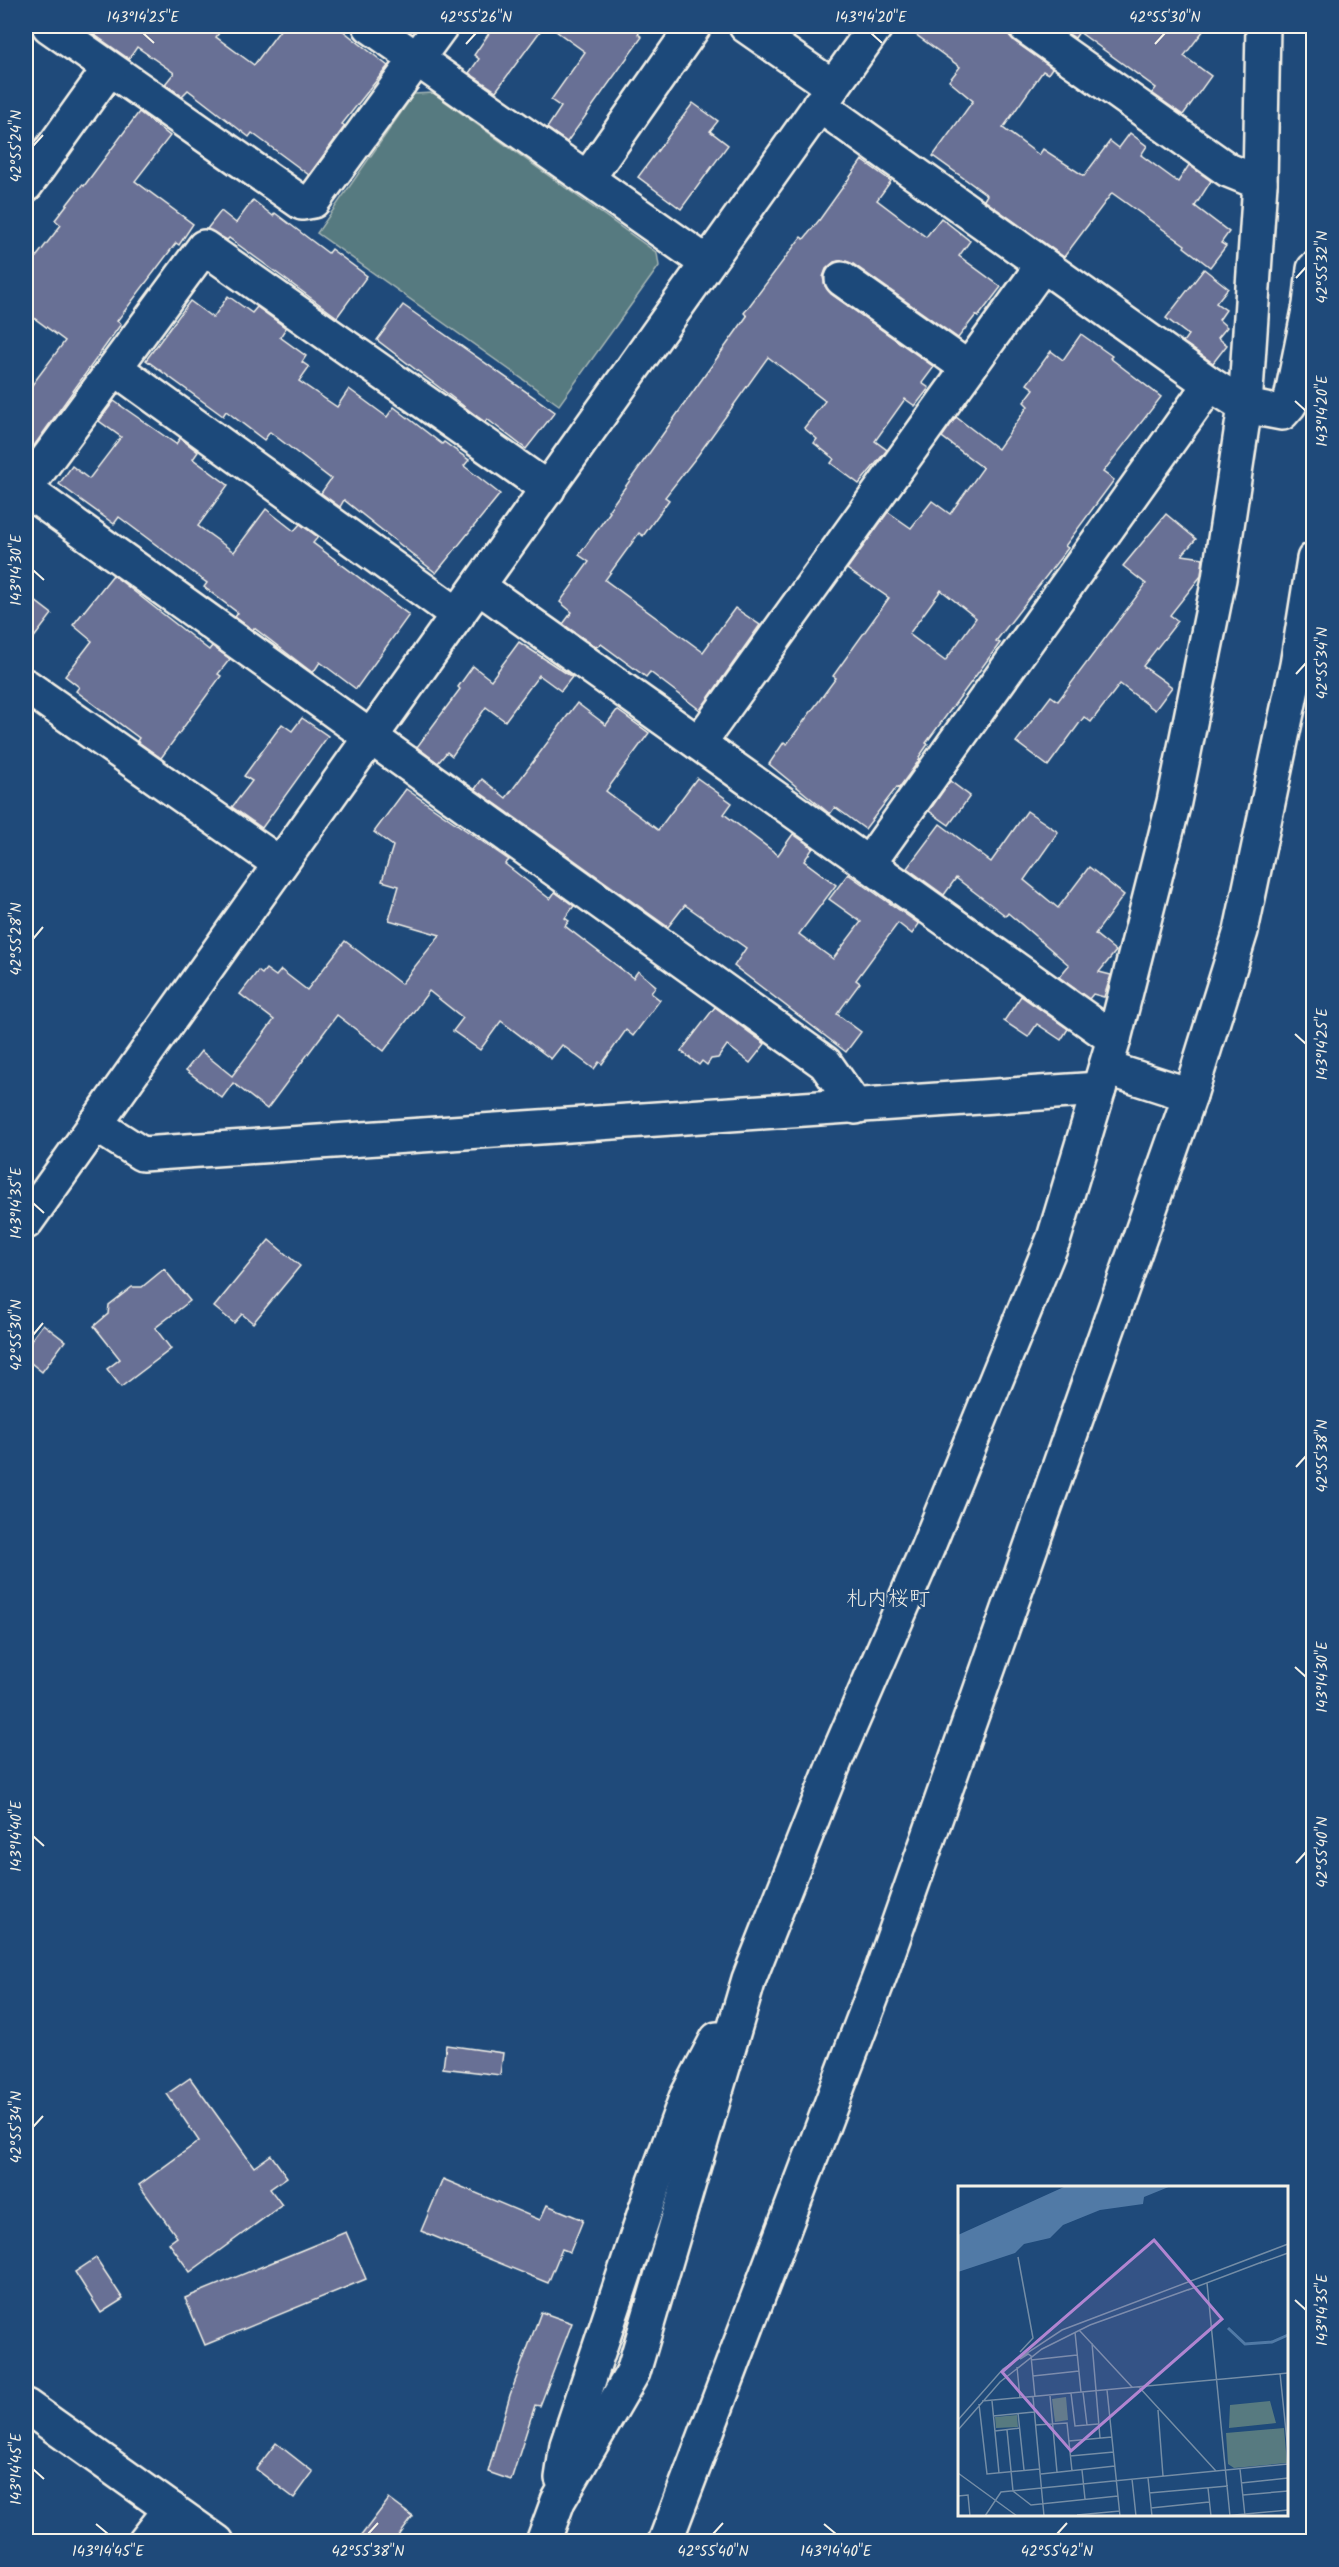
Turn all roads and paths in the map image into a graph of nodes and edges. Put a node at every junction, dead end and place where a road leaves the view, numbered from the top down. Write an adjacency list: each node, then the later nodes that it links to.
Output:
1 (49, 26): 10 (street)
2 (370, 26): 9 (street)
3 (441, 26): 9 (street)
4 (694, 26): 12 (street)
5 (746, 26): 11 (street)
6 (876, 26): 11 (street)
7 (1025, 26): 13 (street)
8 (1263, 26): 13 (street)
9 (417, 59): 10 (street); 12 (street)
10 (109, 69): 14 (street)
11 (825, 95): 15 (street); 16 (street)
12 (587, 179): 15 (street)
13 (1260, 183): 22 (street)
14 (26, 185)
15 (707, 263): 24 (street)
16 (1042, 266): 20 (street); 21 (street)
17 (1314, 269): 22 (street)
18 (843, 279): 20 (street)
19 (115, 368): 23 (street); 24 (street); 27 (street)
20 (969, 369): 30 (street)
21 (1210, 384): 22 (street); 31 (street)
22 (1245, 406): 33 (street)
23 (26, 489): 29 (street)
24 (548, 489): 26 (street)
25 (1314, 559): 34 (street)
26 (479, 587): 27 (street); 30 (street)
27 (458, 615): 29 (street)
28 (26, 686): 32 (street)
29 (371, 737): 32 (street); 35 (street)
30 (699, 743): 31 (street)
31 (869, 863): 33 (street)
32 (280, 864): 36 (street)
33 (1106, 1066): 34 (street); 35 (street); 42 (street)
34 (1191, 1095): 43 (street)
35 (856, 1107): 36 (street)
36 (95, 1124): 37 (street)
37 (32, 1202)
38 (26, 2406): 39 (street)
39 (171, 2510): 40 (street); 41 (street)
40 (145, 2541)
41 (217, 2541)
42 (543, 2541)
43 (665, 2541)

